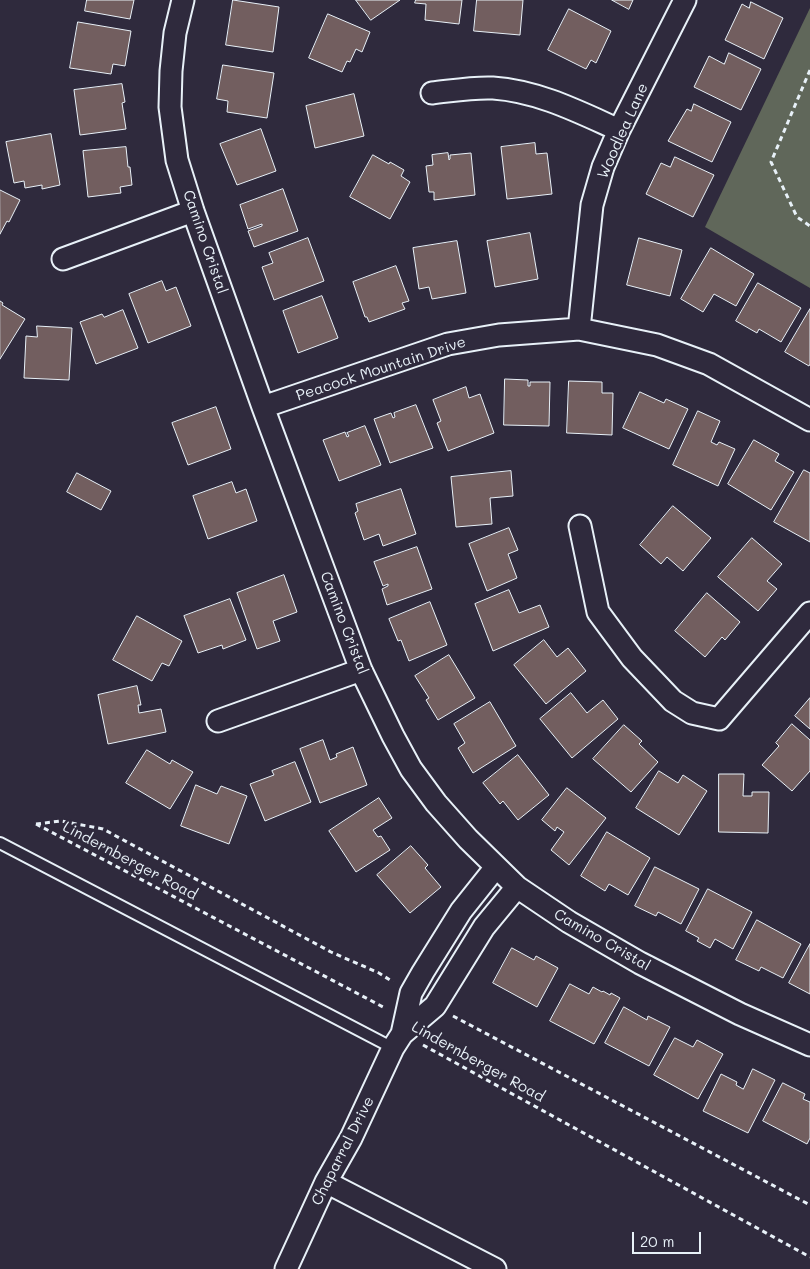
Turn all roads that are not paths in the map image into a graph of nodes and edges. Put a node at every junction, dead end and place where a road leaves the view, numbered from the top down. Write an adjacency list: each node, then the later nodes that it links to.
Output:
1 (183, 0): 5 (street, Camino Cristal)
2 (685, 0): 4 (street, Woodlea Lane)
3 (432, 93): 4 (street)
4 (619, 130): 7 (street, Woodlea Lane)
5 (193, 211): 6 (street); 8 (street, Camino Cristal)
6 (63, 259)
7 (580, 329): 8 (street, Peacock Mountain Drive); 9 (street, Peacock Mountain Drive)
8 (263, 407): 12 (street, Camino Cristal)
9 (810, 420)
10 (580, 526): 11 (street)
11 (810, 613)
12 (361, 670): 13 (street); 15 (street, Camino Cristal)
13 (218, 721)
14 (0, 843): 17 (lane)
15 (496, 867): 16 (street, Camino Cristal); 17 (street, Chaparral Drive)
16 (517, 887): 17 (street, Chaparral Drive); 18 (street, Camino Cristal)
17 (398, 1041): 19 (street, Chaparral Drive)
18 (810, 1045)
19 (326, 1182): 20 (street, Chaparral Drive); 21 (street)
20 (286, 1269)
21 (495, 1269)

